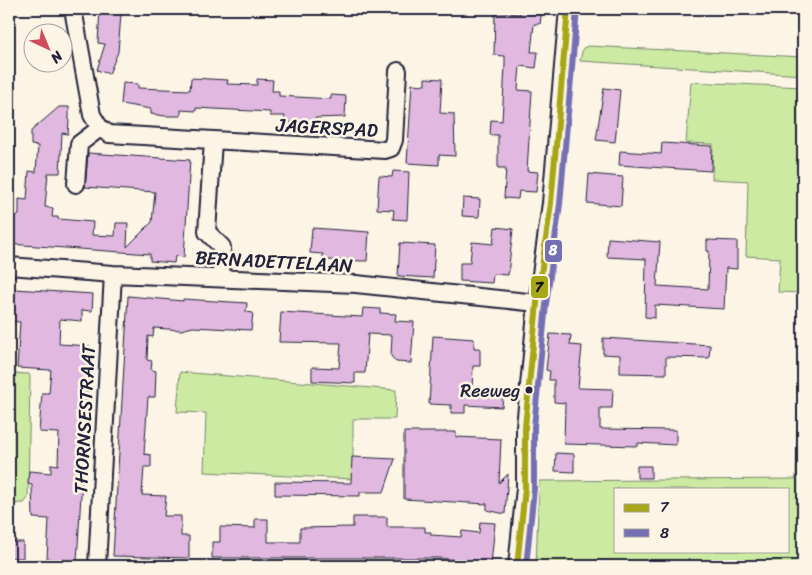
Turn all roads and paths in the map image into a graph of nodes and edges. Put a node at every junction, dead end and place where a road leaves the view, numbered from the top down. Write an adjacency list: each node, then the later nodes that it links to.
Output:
1 (73, 9): 4 (street)
2 (568, 9): 10 (street)
3 (398, 71): 5 (street, JAGERSPAD)
4 (100, 128): 5 (street, JAGERSPAD); 6 (street)
5 (213, 141): 9 (street)
6 (76, 184)
7 (9, 266): 8 (street, BERNADETTELAAN)
8 (113, 274): 9 (street, BERNADETTELAAN); 11 (street, THORNSESTRAAT)
9 (221, 278): 10 (street, BERNADETTELAAN)
10 (537, 303): 12 (street)
11 (97, 566)
12 (517, 566)

